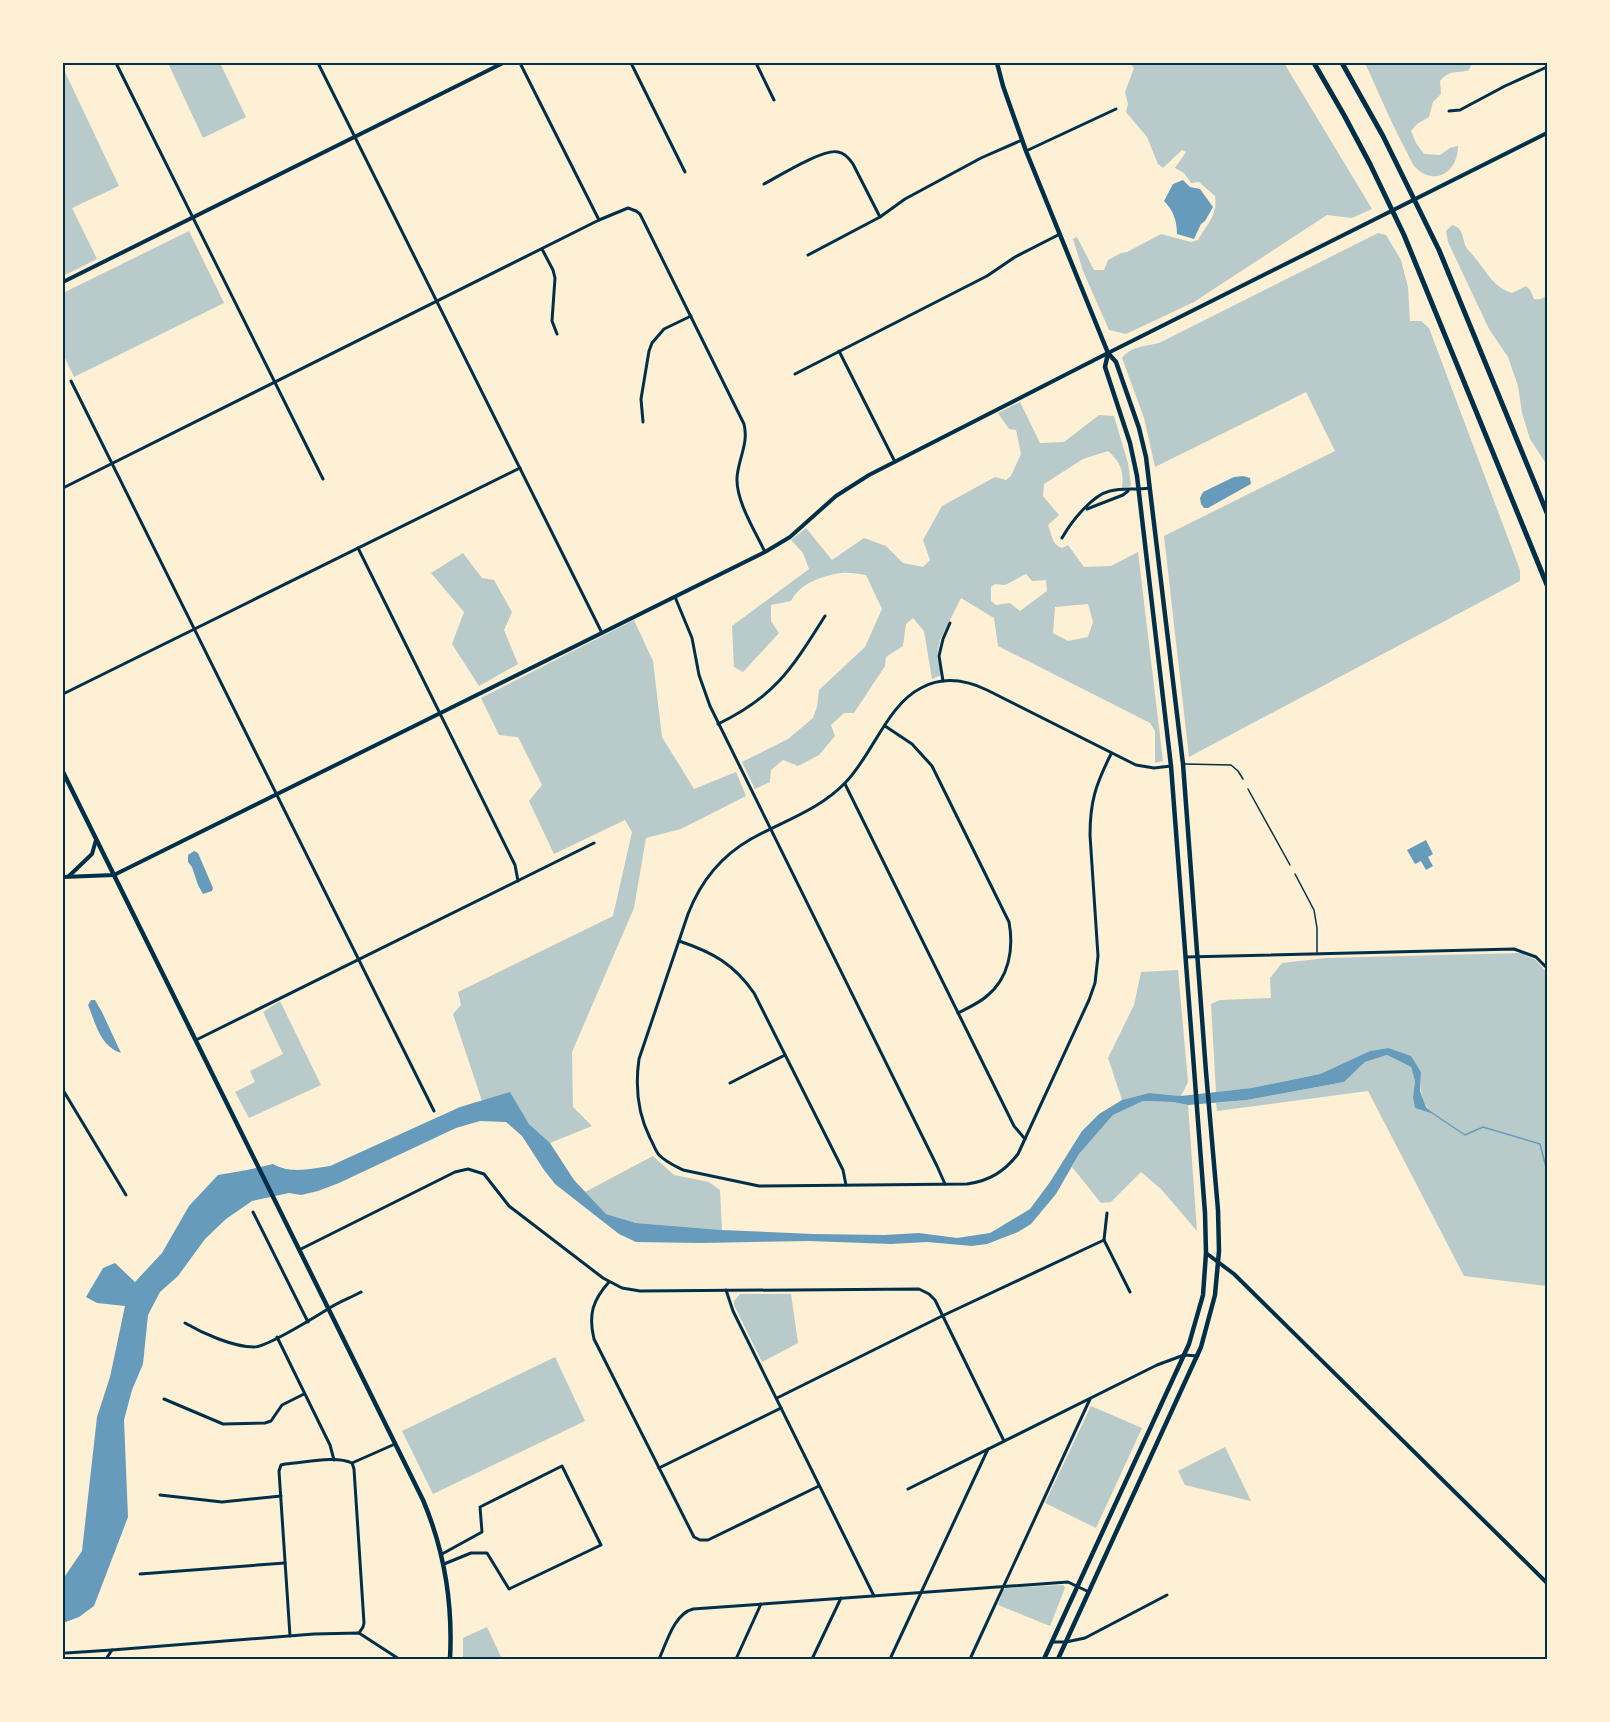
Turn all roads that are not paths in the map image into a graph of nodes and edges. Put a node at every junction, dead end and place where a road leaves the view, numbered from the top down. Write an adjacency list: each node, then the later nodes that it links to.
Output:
1 (116, 63): 21 (street)
2 (318, 63): 15 (street)
3 (503, 63): 15 (street)
4 (520, 63): 22 (street)
5 (631, 63): 18 (street)
6 (756, 63): 11 (street)
7 (997, 63): 16 (main road)
8 (1314, 63): 49 (highway)
9 (1342, 63): 45 (highway)
10 (1547, 67): 13 (street)
11 (774, 100)
12 (1116, 109): 17 (street)
13 (1449, 111)
14 (1547, 133): 31 (street)
15 (355, 136): 21 (street); 27 (street)
16 (1022, 140): 17 (main road); 20 (street)
17 (1026, 151): 23 (main road)
18 (685, 171)
19 (764, 184): 20 (street)
20 (880, 217): 25 (street)
21 (192, 218): 26 (street); 34 (street)
22 (599, 220): 24 (street); 28 (street)
23 (1060, 234): 30 (street); 31 (main road)
24 (542, 249): 27 (street); 29 (street)
25 (808, 255)
26 (63, 282)
27 (436, 301): 34 (street); 38 (street)
28 (691, 316): 35 (street); 48 (street)
29 (557, 334)
30 (839, 351): 32 (street); 36 (street)
31 (1108, 353): 36 (street); 41 (main road); 43 (main road)
32 (795, 374)
33 (71, 381): 37 (street)
34 (274, 382): 37 (street); 39 (street)
35 (643, 422)
36 (895, 462): 48 (street)
37 (112, 463): 40 (street); 55 (street)
38 (520, 468): 47 (street); 56 (street)
39 (323, 479)
40 (63, 488)
41 (1151, 488): 43 (street); 53 (main road)
42 (1129, 490): 43 (street); 44 (street); 44 (street)
43 (1138, 490): 54 (main road)
44 (1084, 510): 46 (street)
45 (1547, 513)
46 (1062, 538)
47 (357, 548): 55 (street); 59 (street)
48 (765, 552): 50 (street)
49 (1547, 585)
50 (675, 597): 56 (street); 60 (street)
51 (825, 616): 60 (street)
52 (950, 623): 57 (street)
53 (1167, 625): 54 (main road); 63 (main road)
54 (1155, 628): 64 (main road)
55 (195, 629): 58 (street); 69 (street)
56 (602, 633): 59 (street)
57 (942, 681): 61 (street); 62 (street)
58 (63, 694)
59 (440, 714): 69 (street); 77 (street)
60 (718, 724): 70 (street)
61 (885, 726): 67 (street); 84 (street)
62 (1112, 754): 64 (street); 92 (street)
63 (1183, 764): 64 (lane); 66 (lane); 80 (main road)
64 (1171, 766): 81 (main road)
65 (63, 772): 71 (main road)
66 (1243, 779)
67 (845, 784): 70 (street); 84 (street)
68 (1248, 789): 73 (lane)
69 (277, 794): 75 (street); 82 (street)
70 (771, 829): 78 (street); 94 (street)
71 (96, 839): 75 (main road); 76 (street)
72 (594, 843): 77 (street)
73 (1290, 865)
74 (1294, 874): 79 (lane)
75 (114, 875): 76 (street); 85 (main road)
76 (66, 877)
77 (518, 881): 82 (street)
78 (679, 941): 86 (street); 93 (street)
79 (1317, 953): 80 (street); 83 (street)
80 (1198, 956): 81 (street); 90 (main road)
81 (1186, 957): 91 (main road)
82 (358, 960): 85 (street); 89 (street)
83 (1547, 968)
84 (958, 1012): 92 (street)
85 (196, 1040): 99 (main road)
86 (786, 1055): 87 (street); 93 (street)
87 (730, 1083)
88 (63, 1090): 95 (street)
89 (434, 1111)
90 (1211, 1130): 91 (main road); 101 (main road)
91 (1198, 1132): 100 (main road)
92 (1025, 1139): 94 (street)
93 (846, 1185): 94 (street)
94 (945, 1185)
95 (126, 1195)
96 (253, 1212): 108 (street)
97 (1107, 1213): 98 (street)
98 (1104, 1240): 105 (street); 107 (street)
99 (299, 1250): 102 (street); 106 (main road)
100 (1206, 1253): 101 (street); 111 (main road)
101 (1218, 1263): 112 (main road); 134 (street)
102 (609, 1282): 103 (street); 124 (street)
103 (726, 1290): 107 (street); 114 (street)
104 (361, 1292): 106 (street)
105 (1130, 1292)
106 (328, 1308): 108 (street); 119 (main road)
107 (942, 1316): 114 (street); 118 (street)
108 (308, 1322): 110 (street)
109 (184, 1323): 110 (street)
110 (277, 1337): 113 (street)
111 (1184, 1355): 112 (street); 115 (street); 122 (main road)
112 (1198, 1356): 125 (main road)
113 (304, 1394): 116 (street); 121 (street)
114 (777, 1398): 117 (street)
115 (1091, 1398): 118 (street); 135 (street)
116 (164, 1399)
117 (782, 1408): 124 (street); 126 (street)
118 (1004, 1441): 120 (street)
119 (395, 1444): 123 (street); 130 (main road)
120 (988, 1449): 127 (street); 137 (street)
121 (334, 1460): 123 (street); 129 (street)
122 (1135, 1463): 125 (main road); 136 (main road)
123 (352, 1464): 143 (street)
124 (659, 1468): 126 (street)
125 (1146, 1468): 138 (main road)
126 (819, 1486): 139 (street)
127 (908, 1489)
128 (160, 1495): 129 (street)
129 (281, 1496): 131 (street)
130 (442, 1554): 132 (main road); 132 (street)
131 (285, 1563): 133 (street); 144 (street)
132 (444, 1564): 151 (main road)
133 (140, 1574)
134 (1547, 1583)
135 (1004, 1586): 136 (street); 137 (street); 156 (street)
136 (1078, 1586): 138 (street); 145 (main road)
137 (921, 1592): 139 (street); 155 (street)
138 (1089, 1592): 146 (main road)
139 (874, 1596): 141 (street)
140 (1167, 1596): 146 (street)
141 (841, 1598): 142 (street); 154 (street)
142 (761, 1604): 152 (street); 153 (street)
143 (359, 1633): 144 (street); 150 (street)
144 (290, 1636): 147 (street)
145 (1053, 1642): 146 (street); 157 (main road)
146 (1066, 1642): 158 (main road)
147 (112, 1651): 148 (street); 149 (street)
148 (66, 1653)
149 (106, 1659)
150 (399, 1659)
151 (450, 1659)
152 (659, 1659)
153 (736, 1659)
154 (812, 1659)
155 (890, 1659)
156 (970, 1659)
157 (1044, 1659)
158 (1058, 1659)

